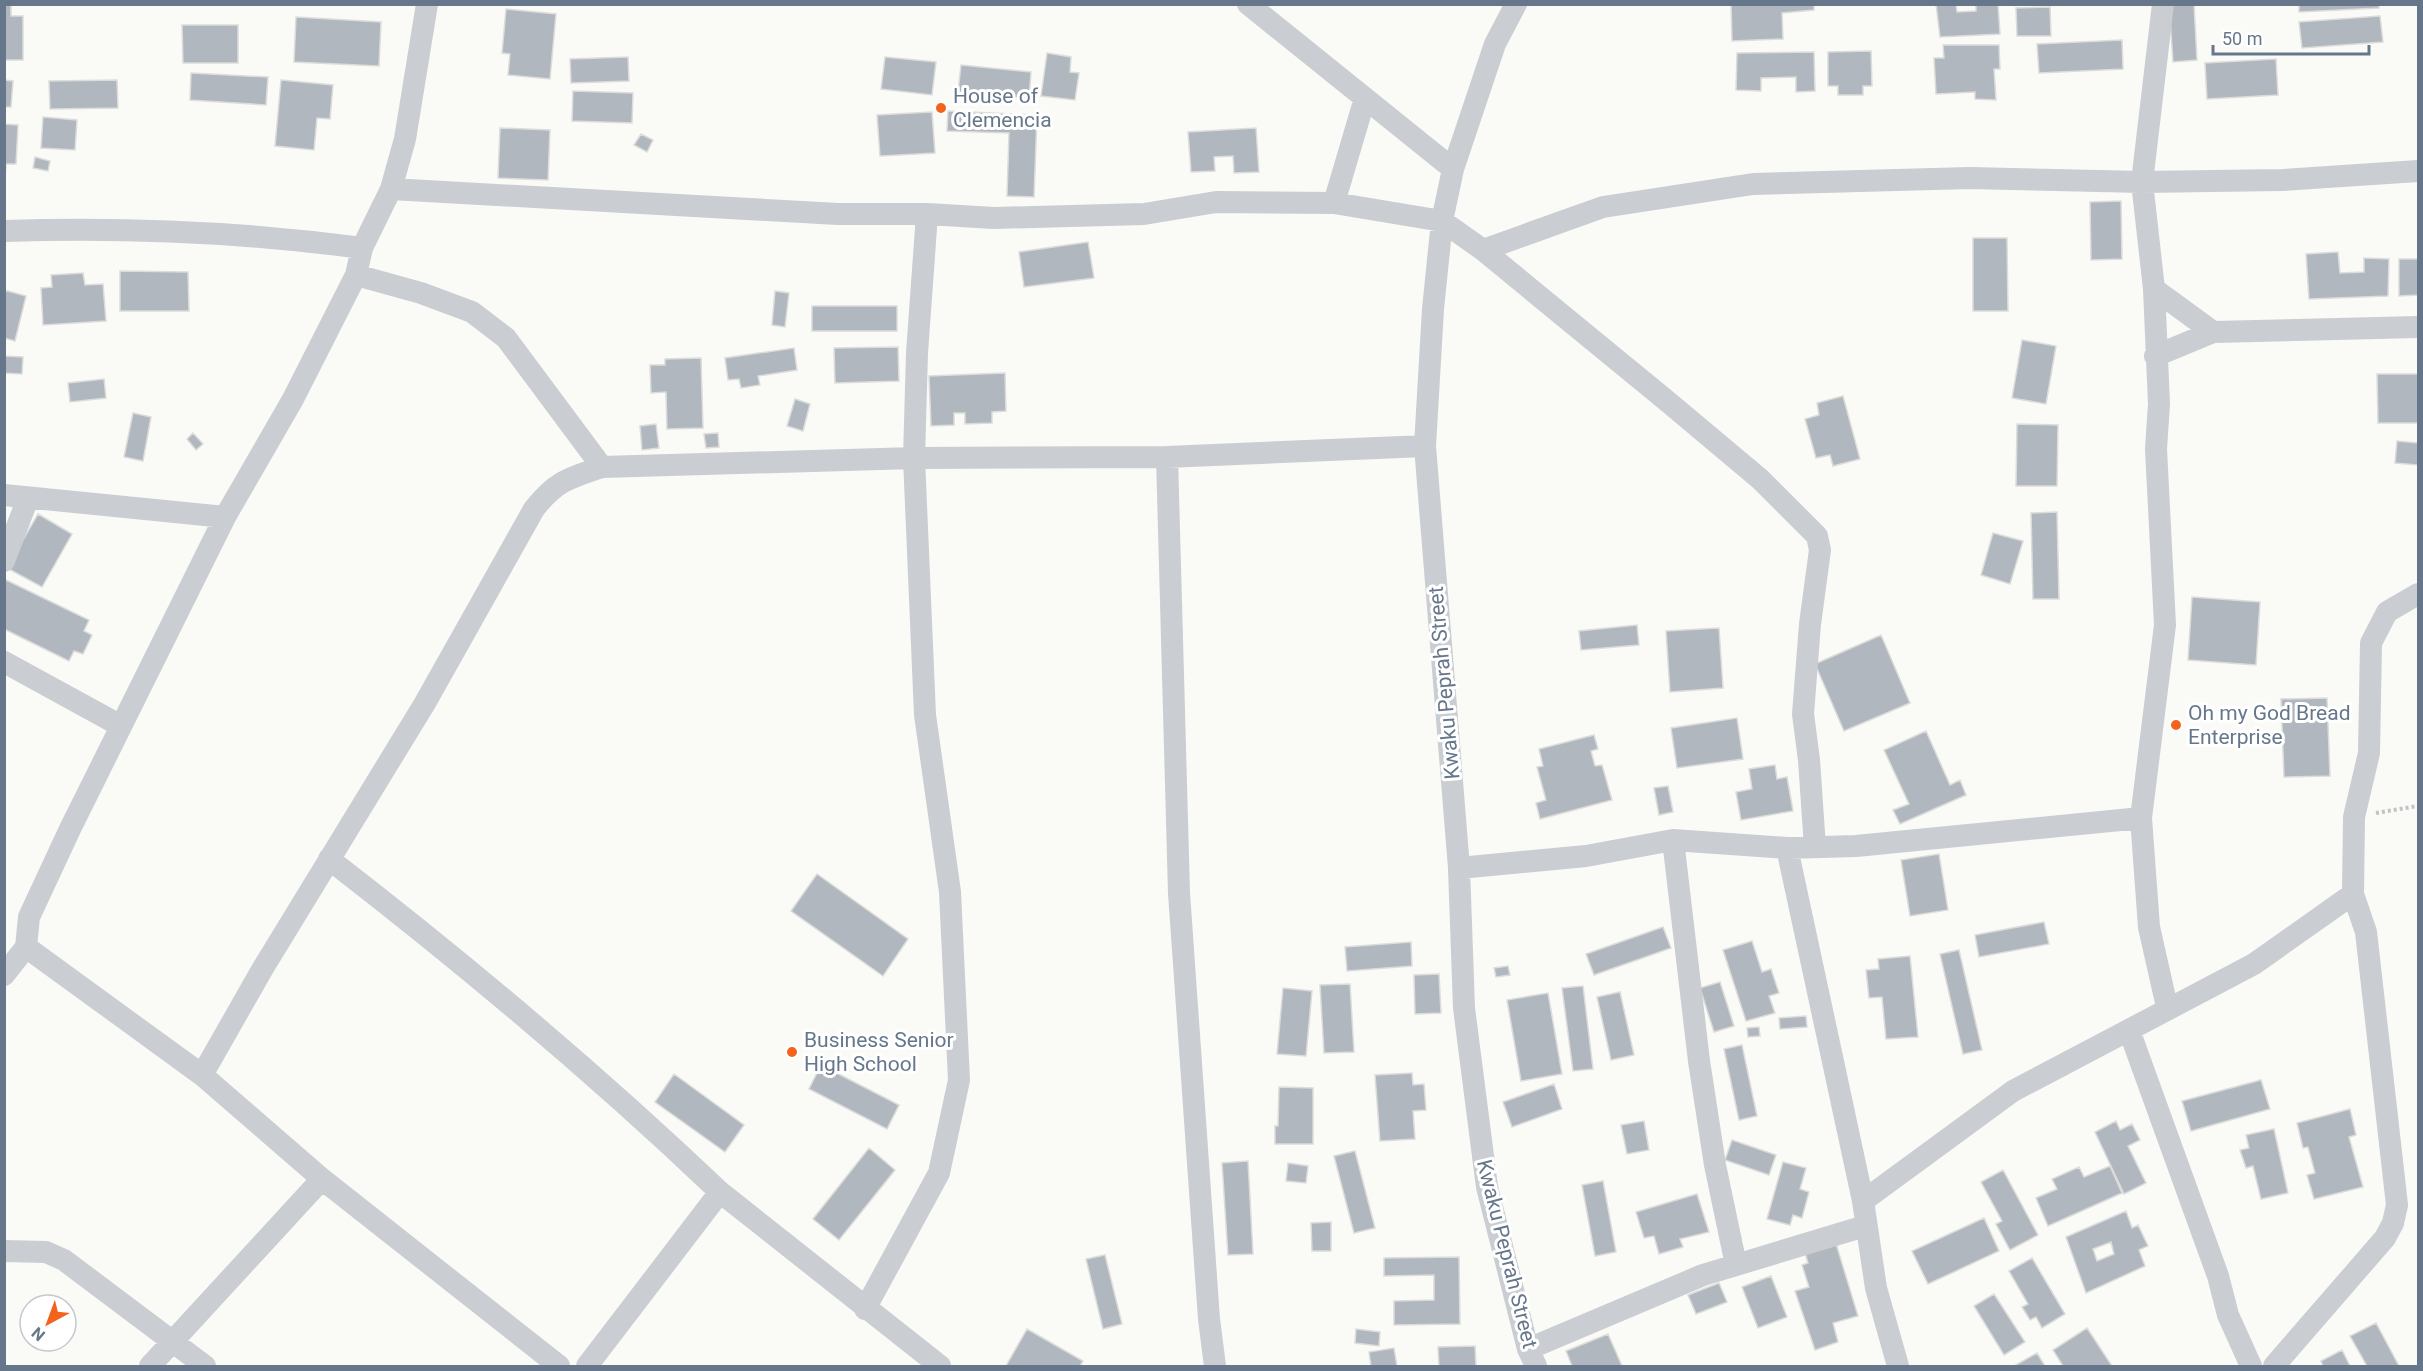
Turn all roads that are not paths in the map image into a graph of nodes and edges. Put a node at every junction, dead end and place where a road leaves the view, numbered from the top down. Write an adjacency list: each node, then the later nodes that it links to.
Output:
1 (427, 4): 9 (street)
2 (1248, 4): 5 (street)
3 (1516, 4): 6 (street, Kwaku Peprah Street)
4 (2163, 4): 8 (street)
5 (1365, 98): 6 (street); 10 (street)
6 (1453, 169): 12 (street, Kwaku Peprah Street)
7 (2418, 171): 8 (street)
8 (2142, 182): 15 (street); 17 (street)
9 (391, 189): 11 (street); 14 (street)
10 (1334, 203): 11 (street); 12 (street)
11 (927, 214): 23 (street)
12 (1442, 221): 15 (street); 21 (street, Kwaku Peprah Street)
13 (4, 231): 14 (street)
14 (362, 248): 16 (street)
15 (1483, 250): 35 (street)
16 (356, 275): 24 (street); 27 (street)
17 (2154, 289): 19 (street); 20 (street)
18 (2418, 327): 19 (street)
19 (2213, 332): 20 (street)
20 (2155, 356): 32 (street)
21 (1425, 446): 22 (street); 37 (street, Kwaku Peprah Street)
22 (1167, 457): 23 (street); 58 (street)
23 (914, 458): 24 (street); 50 (street)
24 (602, 467): 36 (street)
25 (4, 495): 26 (street)
26 (28, 498): 27 (street); 28 (street)
27 (225, 517): 31 (street)
28 (4, 561)
29 (2418, 594): 38 (street)
30 (4, 662): 31 (street)
31 (121, 726): 39 (street)
32 (2141, 818): 35 (street); 41 (street)
33 (1673, 840): 34 (street); 37 (street); 49 (street)
34 (1786, 848): 35 (street); 46 (street)
35 (1815, 848)
36 (329, 859): 43 (street); 45 (street)
37 (1459, 868): 52 (street, Kwaku Peprah Street)
38 (2353, 894): 41 (street); 61 (street)
39 (27, 947): 40 (street); 43 (street)
40 (4, 975)
41 (2167, 1007): 42 (street)
42 (2129, 1030): 46 (street); 60 (street)
43 (202, 1075): 44 (street)
44 (322, 1179): 51 (street); 55 (street)
45 (720, 1192): 50 (street); 56 (street)
46 (1863, 1201): 47 (street)
47 (1865, 1226): 49 (street); 59 (street)
48 (4, 1251): 51 (street)
49 (1736, 1265): 52 (street)
50 (865, 1309): 57 (street)
51 (171, 1341): 53 (street); 54 (street)
52 (1532, 1358)
53 (150, 1366)
54 (206, 1366)
55 (559, 1366)
56 (587, 1366)
57 (940, 1366)
58 (1215, 1366)
59 (1898, 1366)
60 (2251, 1366)
61 (2274, 1366)

